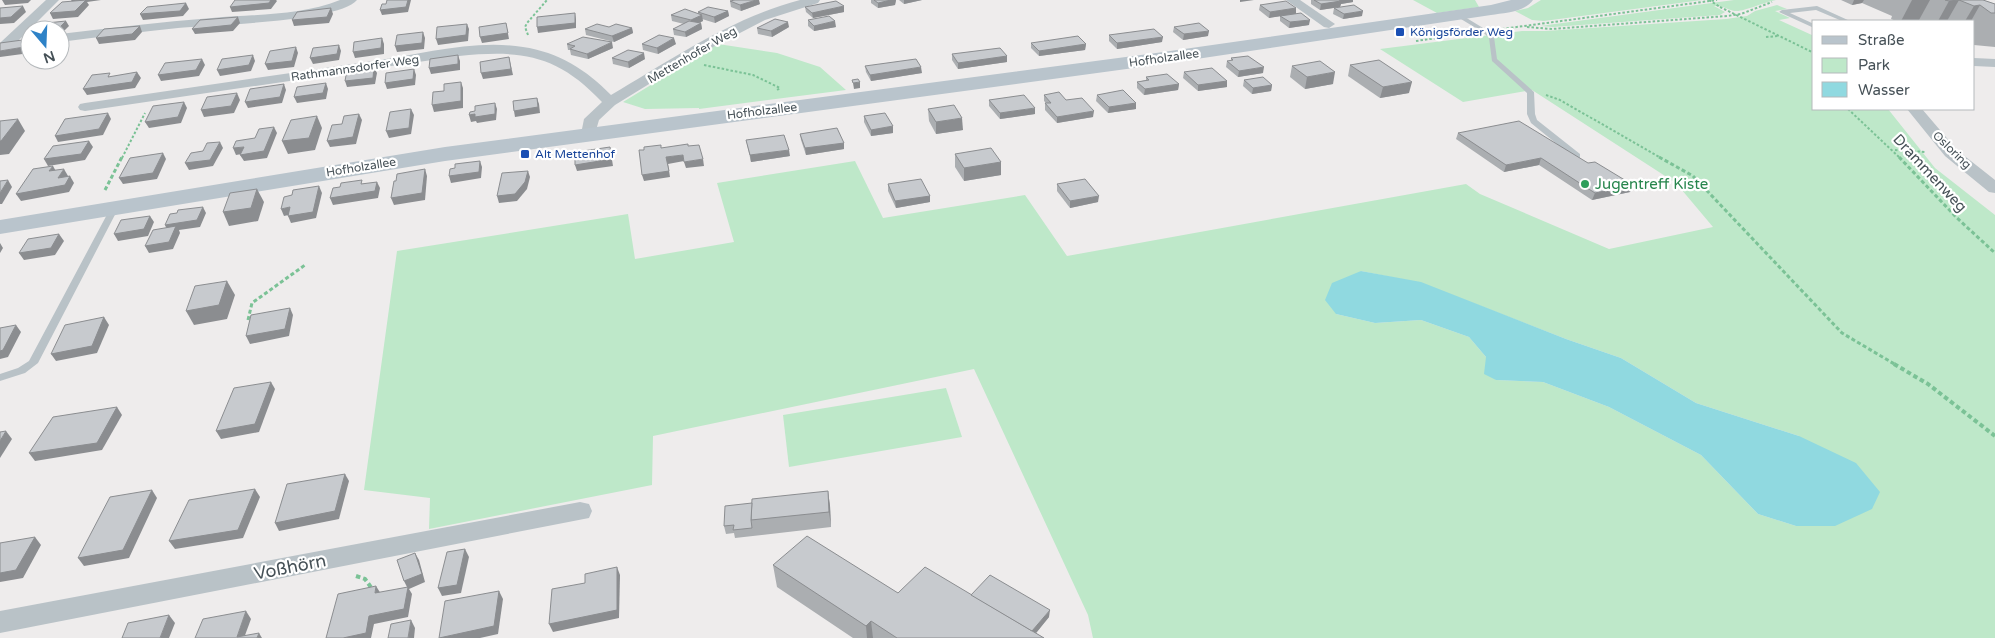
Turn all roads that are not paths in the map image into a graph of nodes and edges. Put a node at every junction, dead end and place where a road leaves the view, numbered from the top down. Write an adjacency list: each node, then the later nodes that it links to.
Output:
1 (53, 0): 12 (street)
2 (351, 0): 10 (street)
3 (814, 0): 15 (street, Mettenhofer Weg)
4 (1292, 0): 8 (street)
5 (1524, 0): 6 (street, Hofholzallee)
6 (1458, 15): 18 (street, Hofholzallee); 19 (lane)
7 (1845, 20): 9 (lane)
8 (1328, 24)
9 (1812, 25)
10 (70, 37)
11 (20, 43): 12 (street)
12 (3, 46)
13 (1975, 62): 14 (street)
14 (1995, 63)
15 (610, 102): 16 (street, Rathmannsdorfer Weg); 18 (street, Mettenhofer Weg)
16 (85, 107)
17 (1915, 110): 20 (street, Osloring)
18 (589, 134): 21 (street, Hofholzallee)
19 (1577, 156)
20 (1995, 188)
21 (105, 209): 22 (street, Hofholzallee); 23 (lane)
22 (0, 227)
23 (0, 378)
24 (580, 511): 25 (street, Voßhörn)
25 (0, 622)

